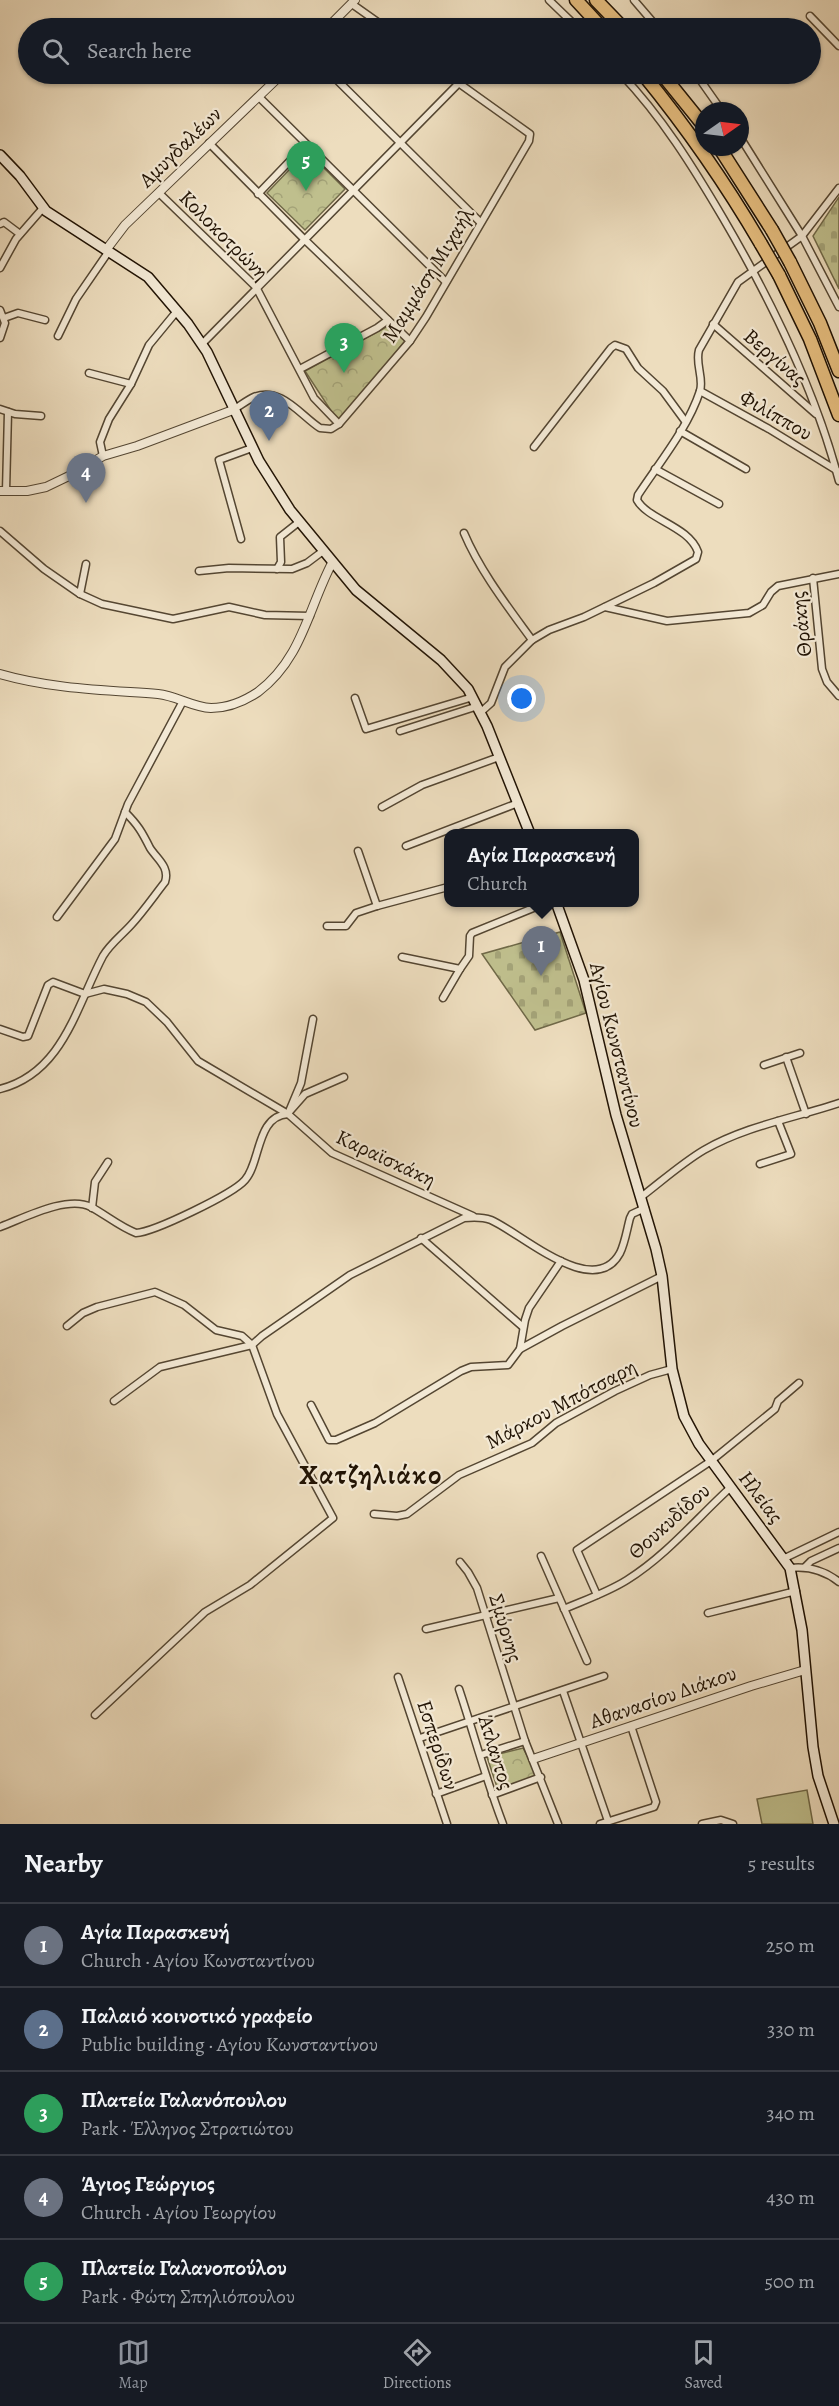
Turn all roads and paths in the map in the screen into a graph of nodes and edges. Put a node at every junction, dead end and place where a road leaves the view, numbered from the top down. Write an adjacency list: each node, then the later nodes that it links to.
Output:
1 (549, 0): 8 (street)
2 (576, 0): 9 (highway)
3 (596, 0): 10 (highway)
4 (634, 0): 11 (street)
5 (353, 2): 6 (street); 7 (street)
6 (337, 18)
7 (373, 18)
8 (568, 18)
9 (593, 18)
10 (613, 18)
11 (649, 18)
12 (821, 27): 13 (street)
13 (839, 46)
14 (272, 84): 22 (street, Αμυγδαλέων)
15 (341, 84): 26 (street)
16 (458, 84): 26 (street)
17 (460, 84): 37 (street, Μαμμάση Μιχαήλ)
18 (630, 84): 43 (street)
19 (651, 84): 66 (highway, bridge)
20 (670, 84): 24 (highway)
21 (703, 84): 23 (street)
22 (259, 97): 25 (street, Αμυγδαλέων); 27 (street)
23 (716, 102)
24 (695, 115)
25 (209, 143): 33 (street, Αμυγδαλέων); 34 (street)
26 (401, 143): 32 (street); 37 (street)
27 (306, 144): 32 (street); 34 (street)
28 (749, 151): 39 (street)
29 (0, 155): 35 (main road)
30 (725, 156): 58 (highway, bridge)
31 (839, 188): 39 (street)
32 (353, 191): 40 (street); 44 (street)
33 (159, 193): 41 (street, Αμυγδαλέων); 45 (street, Κολοκοτρώνη)
34 (258, 194): 40 (street)
35 (43, 208): 38 (street); 41 (main road)
36 (1, 222): 38 (street)
37 (480, 222): 44 (street, Μαμμάση Μιχαήλ)
38 (20, 234): 42 (street)
39 (802, 236): 43 (street); 46 (street)
40 (304, 239): 45 (street); 51 (street)
41 (107, 250): 48 (main road); 53 (street)
42 (0, 268)
43 (753, 270): 52 (street); 65 (street)
44 (446, 282): 55 (street, Μαμμάση Μιχαήλ)
45 (256, 287): 56 (street); 57 (street, Κολοκοτρώνη)
46 (839, 307)
47 (0, 310): 49 (street)
48 (177, 311): 56 (main road); 60 (street)
49 (4, 318): 50 (street); 54 (street)
50 (45, 320)
51 (388, 320): 55 (street); 57 (street)
52 (713, 324): 61 (street); 65 (street, Βεργίνας)
53 (58, 336)
54 (0, 338)
55 (410, 340): 69 (street, Μαμμάση Μιχαήλ)
56 (202, 344): 63 (main road)
57 (300, 369): 69 (street, Κολοκοτρώνη)
58 (839, 370)
59 (89, 374): 60 (street)
60 (131, 384): 73 (street)
61 (700, 391): 68 (street); 76 (street, Φιλίππου)
62 (0, 409): 64 (street)
63 (233, 410): 69 (street); 72 (main road); 73 (street)
64 (8, 412): 67 (street); 78 (street)
65 (816, 414): 76 (street)
66 (839, 415)
67 (41, 416)
68 (685, 421): 70 (street); 71 (street)
69 (339, 424)
70 (680, 431): 74 (street); 75 (street)
71 (534, 447)
72 (252, 448): 80 (main road); 83 (street)
73 (103, 456): 78 (street)
74 (655, 468): 79 (street); 92 (street)
75 (747, 469)
76 (836, 470): 77 (street)
77 (839, 481)
78 (3, 491)
79 (719, 504)
80 (299, 522): 84 (main road); 87 (street)
81 (0, 531): 91 (street)
82 (464, 533): 94 (street)
83 (241, 538)
84 (323, 551): 85 (main road); 87 (street)
85 (332, 563): 93 (street); 97 (main road)
86 (86, 564): 91 (street)
87 (277, 570): 88 (street)
88 (199, 571)
89 (839, 574): 90 (street)
90 (813, 578): 92 (street); 96 (street, Θράκης)
91 (80, 594): 93 (street)
92 (604, 607): 94 (street)
93 (310, 616): 99 (street)
94 (532, 640): 100 (street)
95 (0, 674): 99 (street)
96 (839, 696)
97 (473, 697): 98 (street); 100 (main road)
98 (355, 698)
99 (183, 701): 105 (street)
100 (480, 709): 101 (street); 102 (main road)
101 (400, 731)
102 (499, 757): 103 (main road); 104 (street)
103 (518, 803): 106 (street); 107 (main road)
104 (382, 807)
105 (125, 812): 115 (street); 119 (street)
106 (450, 829)
107 (528, 829)
108 (444, 831): 109 (street)
109 (406, 846)
110 (358, 851): 112 (street)
111 (444, 888): 112 (street)
112 (377, 906): 116 (street)
113 (538, 907): 118 (street)
114 (557, 907): 134 (main road, Αγίου Κωνσταντίνου)
115 (57, 917)
116 (327, 926)
117 (402, 957): 118 (street)
118 (460, 969): 120 (street)
119 (85, 994): 122 (street); 127 (street); 129 (street, Καραϊσκάκη)
120 (443, 998)
121 (313, 1019): 129 (street)
122 (0, 1029)
123 (800, 1053): 124 (street)
124 (786, 1057): 125 (street); 130 (street)
125 (764, 1065)
126 (344, 1077): 129 (street)
127 (0, 1089)
128 (839, 1103): 130 (street)
129 (288, 1114): 135 (street); 137 (street, Καραϊσκάκη)
130 (806, 1114): 131 (street)
131 (778, 1121): 133 (street); 134 (street)
132 (108, 1162): 135 (street)
133 (759, 1164)
134 (641, 1197): 136 (main road, Ηλείας)
135 (92, 1208): 138 (street)
136 (645, 1208): 140 (street, Καραϊσκάκη); 141 (main road, Ηλείας)
137 (473, 1216): 139 (street); 140 (street, Καραϊσκάκη)
138 (0, 1227)
139 (421, 1238): 143 (street); 144 (street)
140 (561, 1261): 143 (street)
141 (662, 1276): 145 (street); 146 (main road, Ηλείας)
142 (67, 1326): 144 (street)
143 (523, 1327): 145 (street)
144 (252, 1345): 148 (street); 175 (street)
145 (520, 1349): 149 (street)
146 (672, 1369): 150 (main road, Ηλείας); 152 (street, Μάρκου Μπότσαρη)
147 (800, 1383): 150 (street)
148 (114, 1401)
149 (311, 1405)
150 (711, 1461): 151 (main road, Ηλείας); 162 (street)
151 (731, 1487): 156 (main road, Ηλείας); 162 (street, Θουκυδίδου)
152 (374, 1514)
153 (839, 1532): 156 (street)
154 (839, 1548): 158 (street)
155 (542, 1556): 163 (street)
156 (785, 1558): 159 (main road, Ηλείας)
157 (460, 1562): 166 (street, Σμύρνης)
158 (805, 1567): 159 (street); 160 (street)
159 (790, 1568): 161 (main road, Ηλείας)
160 (839, 1582)
161 (796, 1591): 165 (street); 169 (main road, Ηλείας)
162 (597, 1595): 164 (street, Θουκυδίδου)
163 (560, 1598): 164 (street); 166 (street)
164 (564, 1609): 168 (street)
165 (708, 1613)
166 (486, 1616): 167 (street); 174 (street, Σμύρνης)
167 (426, 1629)
168 (587, 1661)
169 (805, 1670): 177 (street, Αθανασίου Διάκου); 194 (main road, Ηλείας)
170 (604, 1676): 173 (street)
171 (398, 1677): 178 (street, Εσπερίδων)
172 (459, 1689): 176 (street, Άτλαντος)
173 (563, 1691): 174 (street); 180 (street)
174 (513, 1708): 176 (street); 179 (street, Σμύρνης)
175 (95, 1714)
176 (470, 1721): 178 (street); 181 (street, Άτλαντος)
177 (631, 1726): 180 (street, Αθανασίου Διάκου); 187 (street)
178 (420, 1738): 185 (street, Εσπερίδων)
179 (525, 1741): 181 (street); 182 (street, Σμύρνης)
180 (582, 1743): 182 (street, Αθανασίου Διάκου); 187 (street)
181 (481, 1755): 183 (street, Άτλαντος)
182 (533, 1759): 184 (street, Σμύρνης)
183 (486, 1776): 185 (street); 186 (street, Άτλαντος)
184 (541, 1777): 186 (street); 190 (street, Σμύρνης)
185 (436, 1794): 188 (street, Εσπερίδων)
186 (492, 1795): 189 (street, Άτλαντος)
187 (608, 1821): 191 (street)
188 (447, 1824)
189 (503, 1824)
190 (558, 1824)
191 (600, 1824)
192 (702, 1824): 193 (street)
193 (733, 1824)
194 (834, 1824)

